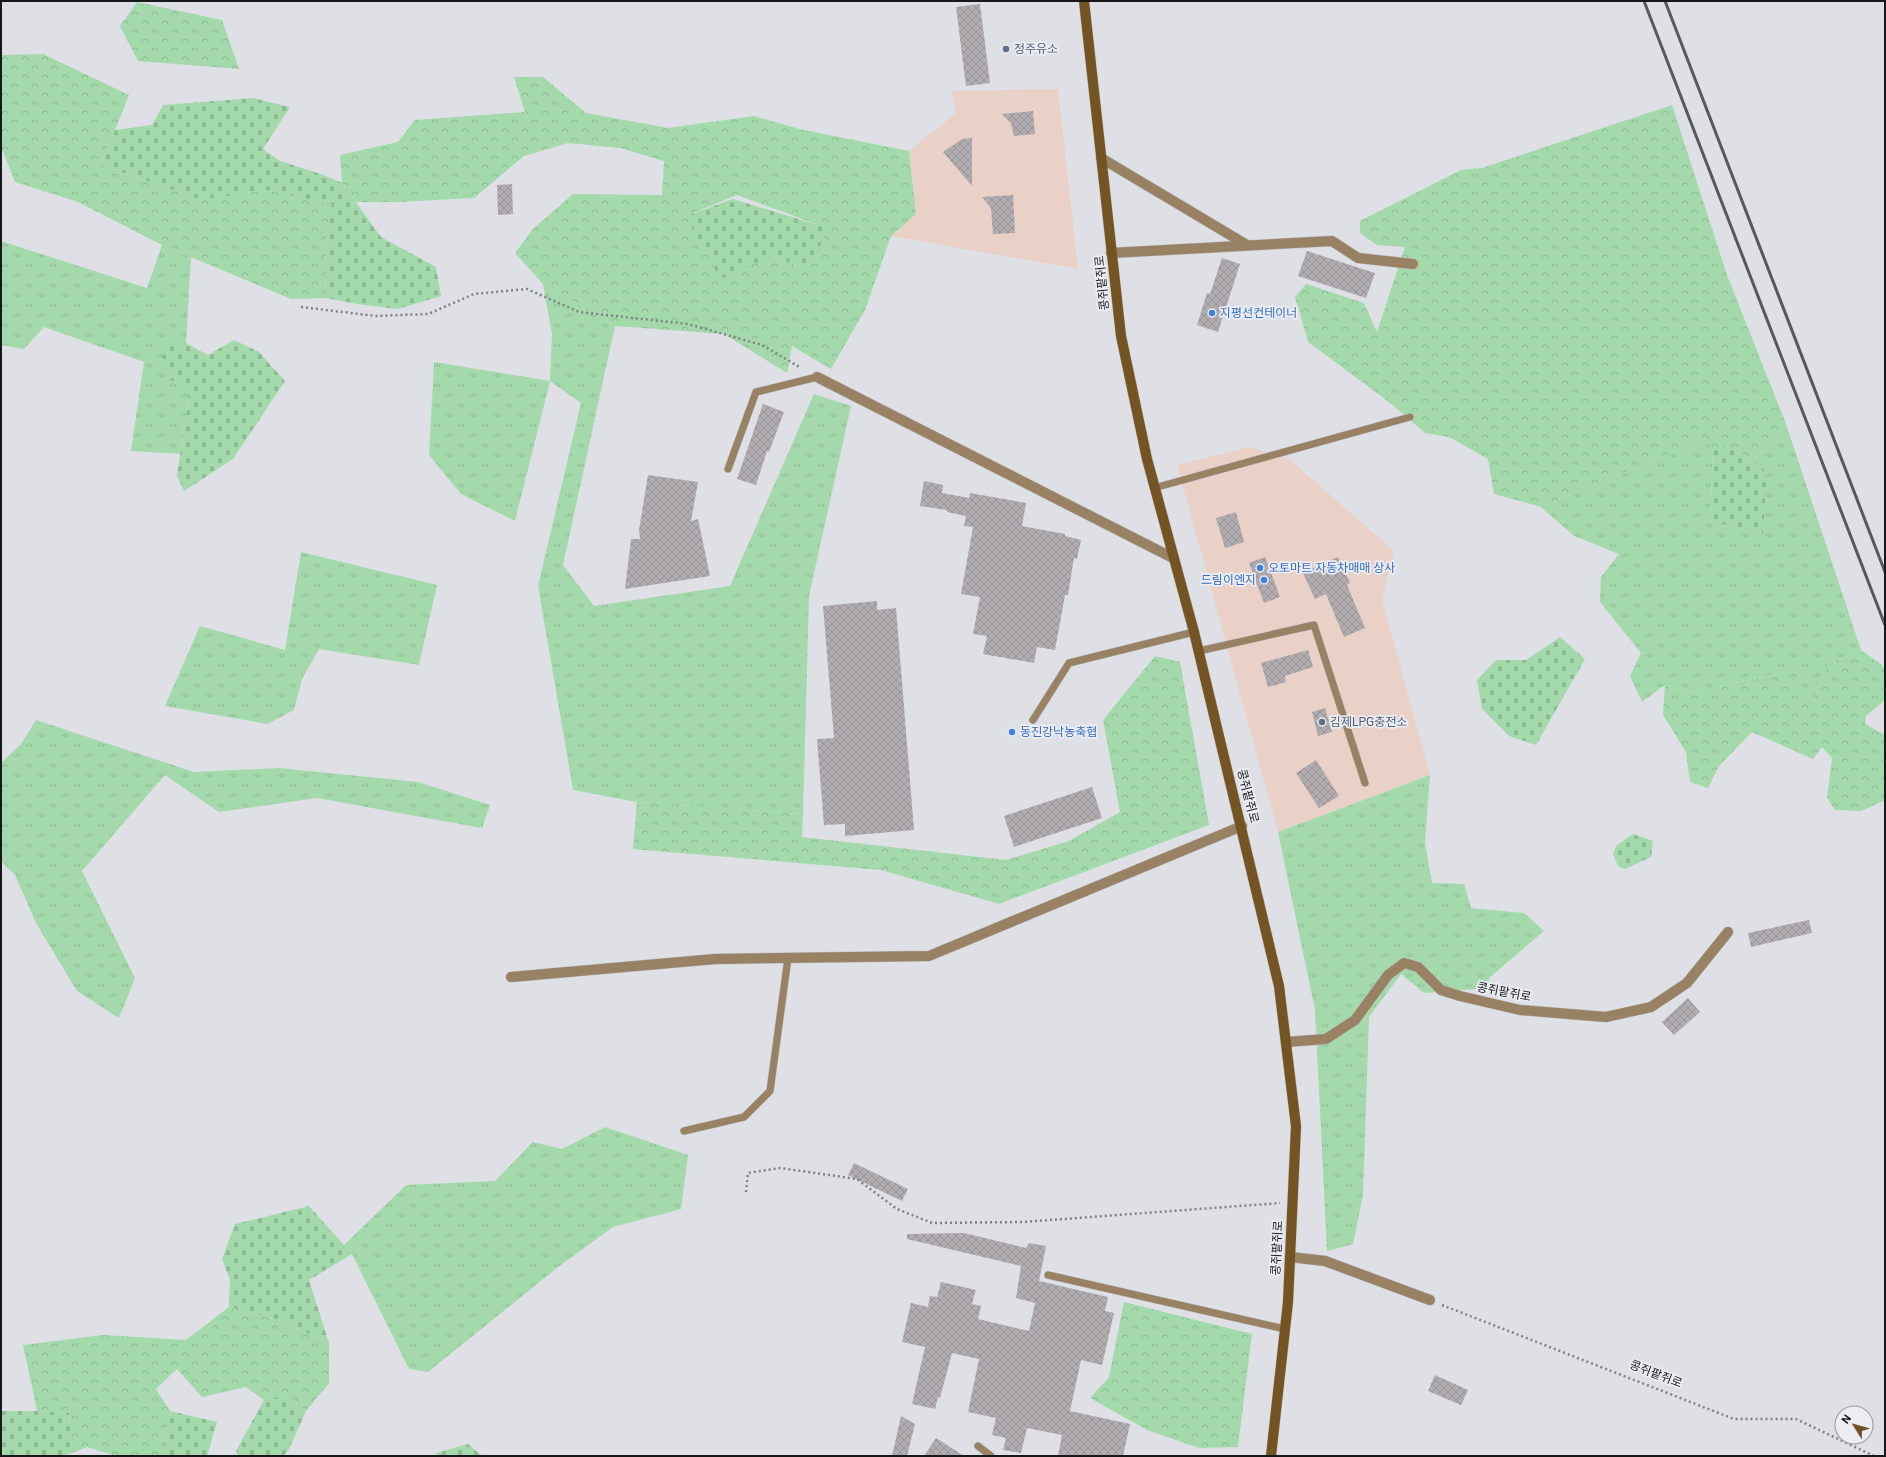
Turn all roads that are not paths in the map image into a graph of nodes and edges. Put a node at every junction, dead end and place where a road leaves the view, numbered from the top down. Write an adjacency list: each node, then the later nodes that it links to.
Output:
1 (1084, 1): 2 (main road, 콩쥐팥쥐로)
2 (1100, 158): 3 (street); 4 (main road, 콩쥐팥쥐로)
3 (1247, 245): 4 (street); 5 (street)
4 (1112, 253): 9 (main road, 콩쥐팥쥐로)
5 (1413, 264)
6 (818, 377): 8 (lane); 10 (street)
7 (1410, 417): 9 (lane)
8 (728, 469)
9 (1154, 488): 10 (main road, 콩쥐팥쥐로)
10 (1173, 558): 11 (main road, 콩쥐팥쥐로)
11 (1194, 632): 12 (main road, 콩쥐팥쥐로); 13 (lane)
12 (1199, 651): 14 (lane); 15 (main road, 콩쥐팥쥐로)
13 (1033, 720)
14 (1365, 782)
15 (1242, 826): 17 (street); 19 (main road, 콩쥐팥쥐로)
16 (1728, 932): 19 (street, 콩쥐팥쥐로)
17 (788, 958): 18 (street); 20 (lane)
18 (511, 977)
19 (1286, 1042): 21 (main road, 콩쥐팥쥐로)
20 (684, 1131)
21 (1290, 1257): 23 (street); 24 (main road, 콩쥐팥쥐로)
22 (1048, 1275): 24 (lane)
23 (1430, 1300)
24 (1285, 1329): 27 (main road, 콩쥐팥쥐로)
25 (978, 1446): 26 (lane)
26 (991, 1456)
27 (1271, 1456)

